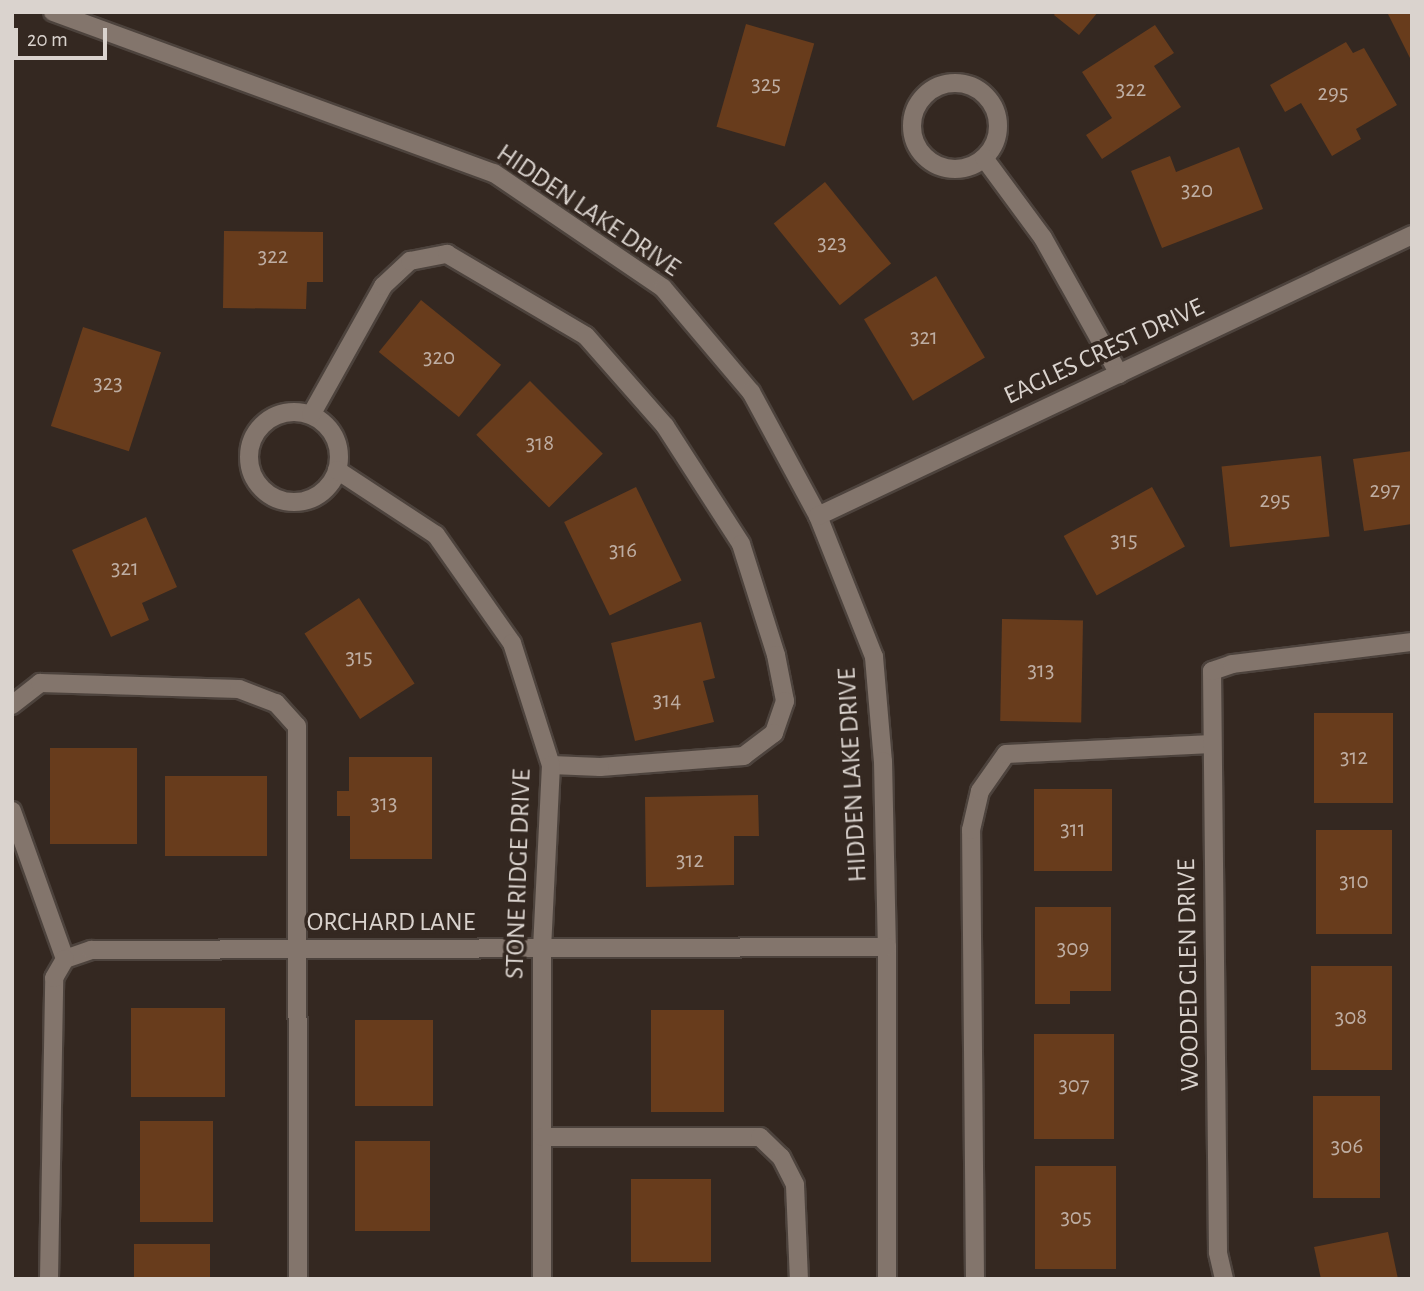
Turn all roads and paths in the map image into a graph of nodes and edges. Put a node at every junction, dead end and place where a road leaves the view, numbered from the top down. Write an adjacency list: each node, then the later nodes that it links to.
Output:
1 (53, 12): 7 (street, HIDDEN LAKE DRIVE)
2 (984, 158): 2 (street); 4 (street)
3 (1412, 235): 4 (street, EAGLES CREST DRIVE)
4 (1119, 374): 7 (street, EAGLES CREST DRIVE)
5 (311, 415): 6 (street); 6 (street); 11 (street)
6 (337, 470): 11 (street, STONE RIDGE DRIVE)
7 (818, 516): 13 (street, HIDDEN LAKE DRIVE)
8 (1412, 642): 10 (street, WOODED GLEN DRIVE)
9 (12, 705): 15 (street)
10 (1212, 744): 23 (street); 24 (street, WOODED GLEN DRIVE)
11 (551, 765): 14 (street, STONE RIDGE DRIVE)
12 (12, 811): 16 (street)
13 (887, 947): 14 (street, ORCHARD LANE); 22 (street, HIDDEN LAKE DRIVE)
14 (542, 948): 15 (street, ORCHARD LANE); 17 (street, STONE RIDGE DRIVE)
15 (299, 949): 16 (street, ORCHARD LANE); 19 (street)
16 (65, 959): 18 (street)
17 (542, 1136): 20 (street, STONE RIDGE DRIVE); 21 (street)
18 (49, 1279)
19 (298, 1279)
20 (542, 1279)
21 (799, 1279)
22 (887, 1279)
23 (975, 1279)
24 (1224, 1279)

